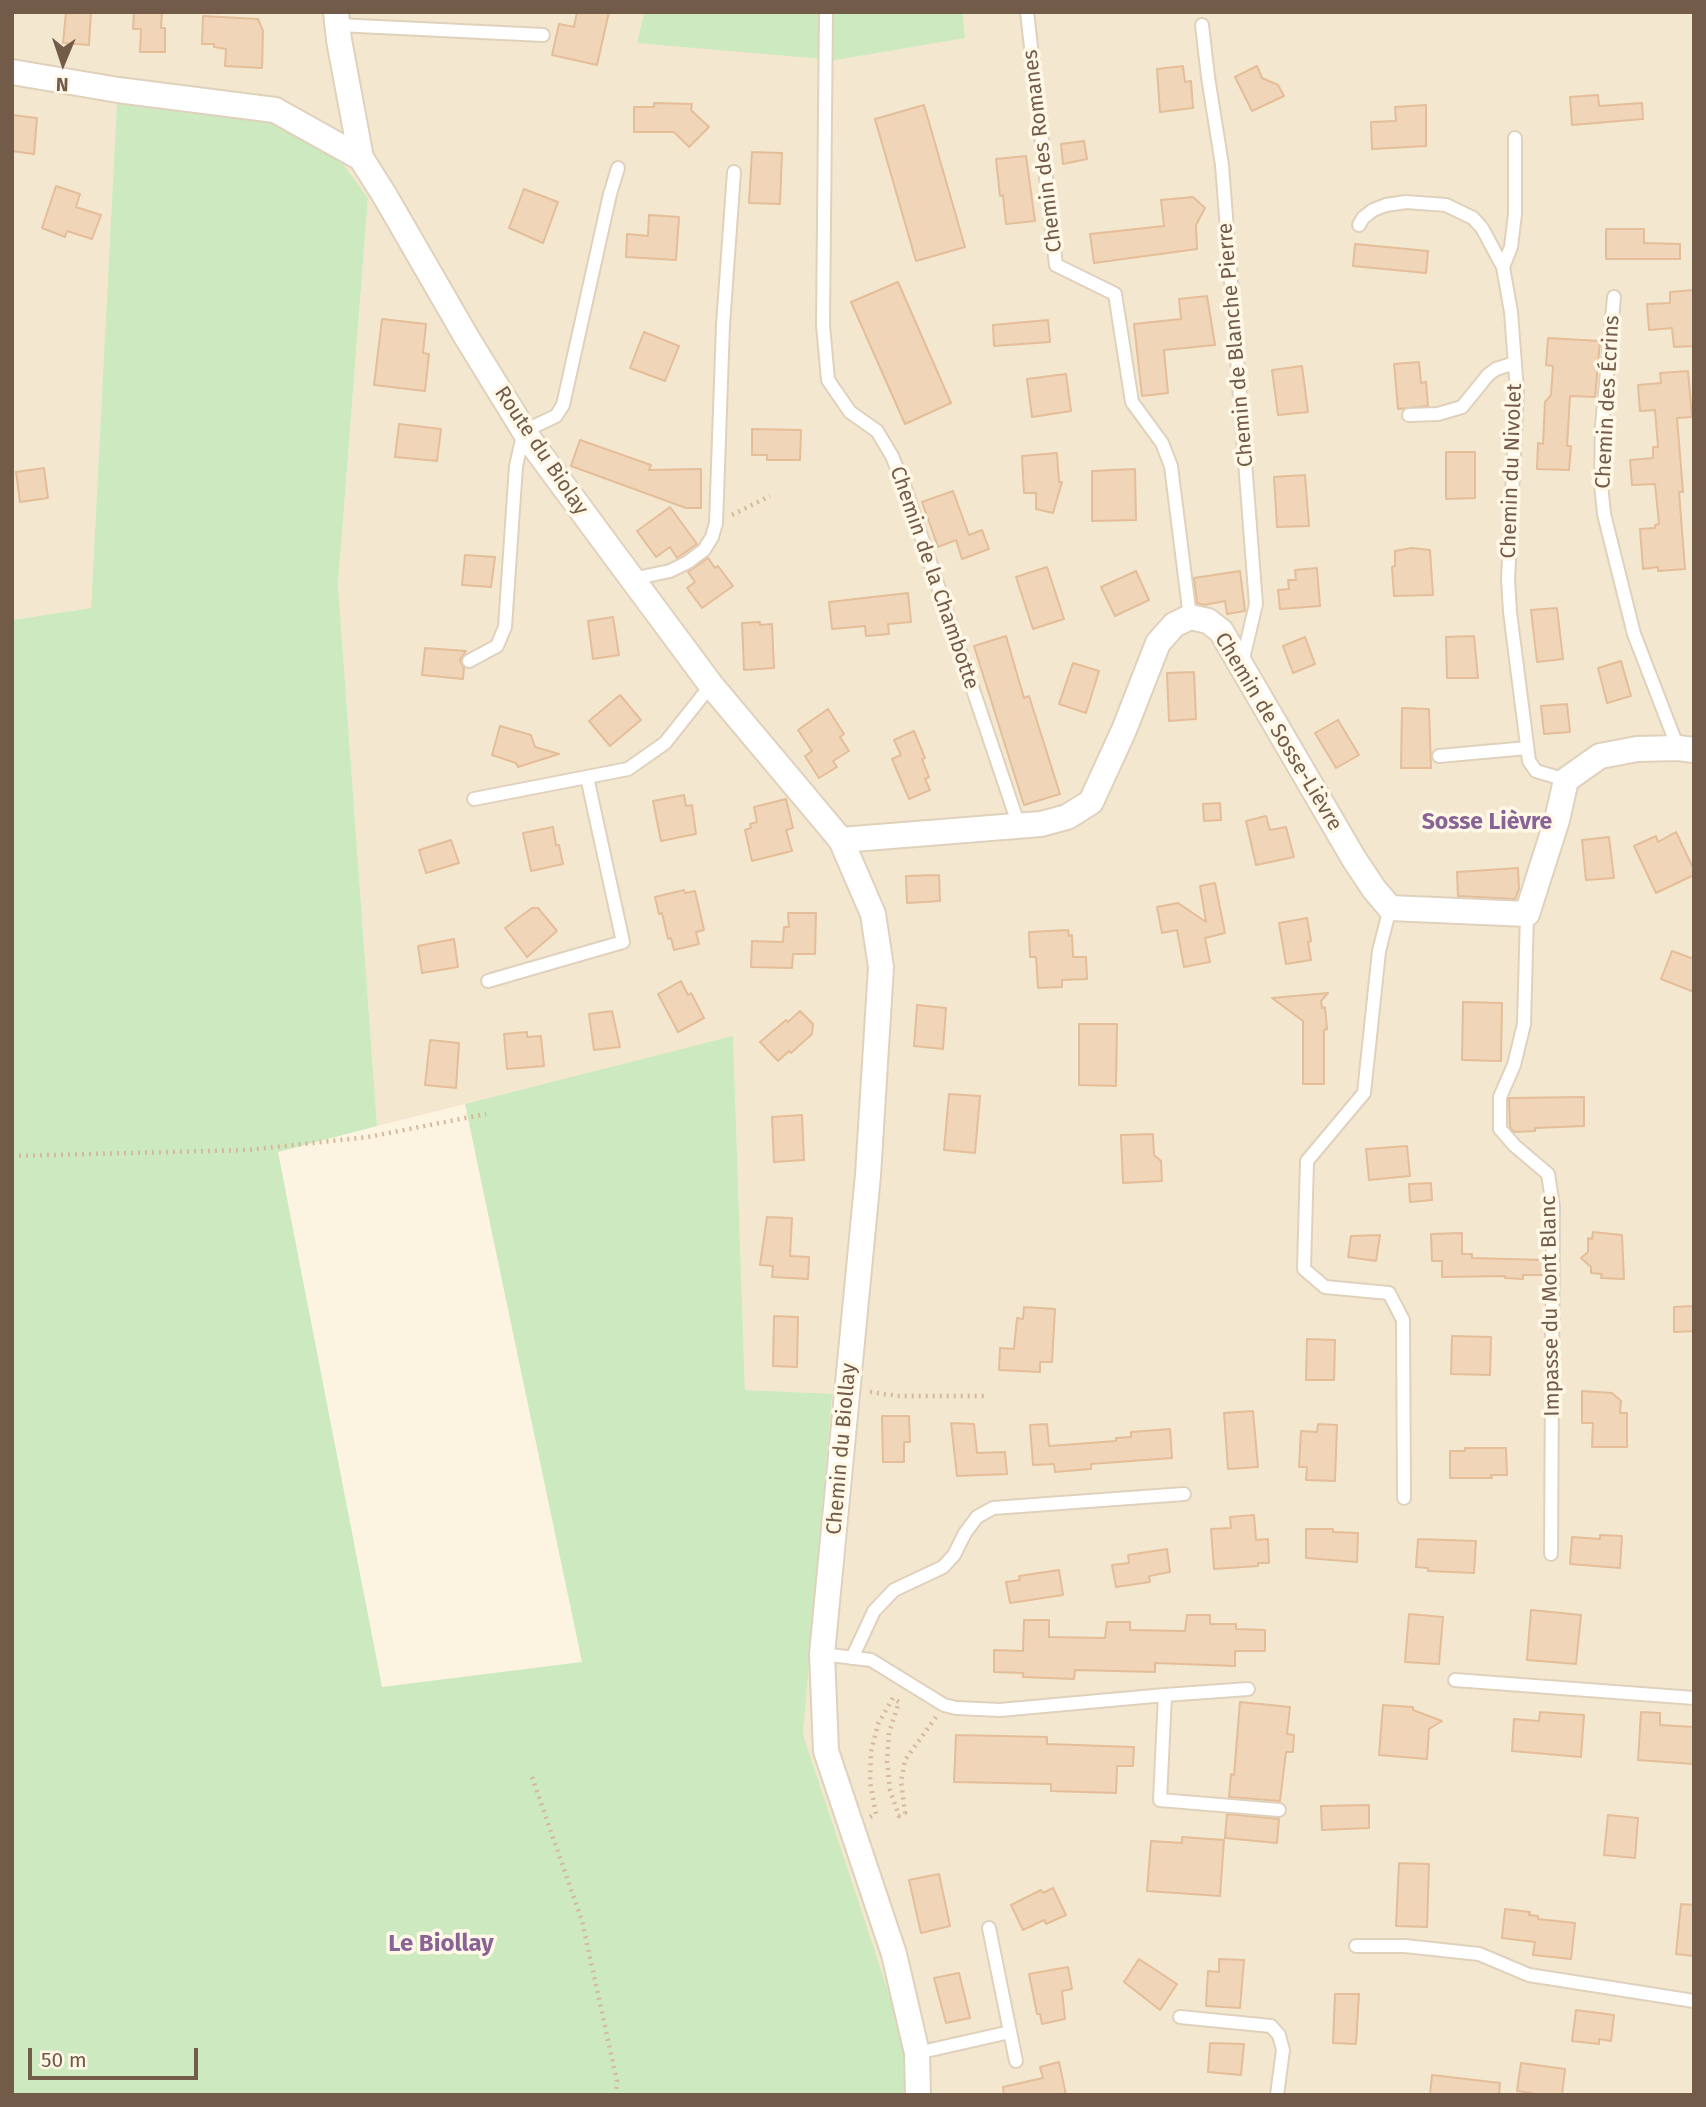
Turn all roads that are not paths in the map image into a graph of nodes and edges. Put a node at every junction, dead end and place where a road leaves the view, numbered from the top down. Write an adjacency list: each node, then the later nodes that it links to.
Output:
1 (826, 12): 28 (lane, Chemin de la Chambotte)
2 (1027, 12): 18 (lane, Chemin des Romanes)
3 (337, 19): 5 (lane); 8 (street, Route du Biolay)
4 (1202, 25): 20 (lane, Chemin de Blanche Pierre)
5 (543, 35)
6 (12, 72): 8 (street)
7 (1515, 138): 12 (lane, Chemin du Nivolet)
8 (361, 158): 16 (street, Route du Biolay)
9 (618, 168): 16 (lane)
10 (734, 172): 17 (lane)
11 (1359, 225): 12 (lane)
12 (1503, 267): 14 (lane, Chemin du Nivolet)
13 (1614, 297): 23 (lane, Chemin des Écrins)
14 (1515, 363): 15 (lane); 22 (lane, Chemin du Nivolet)
15 (1409, 415)
16 (524, 431): 17 (street, Route du Biolay); 19 (lane)
17 (632, 579): 21 (street, Route du Biolay)
18 (1190, 617): 20 (street, Chemin de Sosse-Lièvre); 28 (street, Chemin de Sosse-Lièvre)
19 (469, 661)
20 (1241, 664): 30 (street, Chemin de Sosse-Lièvre)
21 (711, 685): 25 (lane); 29 (street, Route du Biolay)
22 (1527, 748): 24 (lane); 26 (lane, Chemin du Nivolet)
23 (1686, 749): 26 (street)
24 (1440, 756)
25 (587, 777): 27 (lane); 32 (lane)
26 (1566, 780): 31 (street)
27 (474, 799)
28 (1019, 825): 29 (street, Chemin de Sosse-Lièvre)
29 (841, 840): 36 (street, Chemin du Biollay)
30 (1390, 908): 31 (street); 34 (lane)
31 (1527, 914): 35 (lane, Impasse du Mont Blanc)
32 (488, 981)
33 (1184, 1494): 37 (lane)
34 (1404, 1498)
35 (1551, 1554)
36 (822, 1654): 37 (lane); 48 (street, Chemin du Biollay)
37 (852, 1658): 40 (lane)
38 (1455, 1680): 41 (lane)
39 (1248, 1689): 40 (lane)
40 (1165, 1695): 42 (lane)
41 (1694, 1698)
42 (1279, 1810)
43 (989, 1928): 47 (lane)
44 (1356, 1946): 45 (lane)
45 (1694, 2001)
46 (1180, 2017): 51 (lane)
47 (1010, 2032): 48 (lane); 49 (lane)
48 (917, 2053): 50 (street, Chemin du Biollay)
49 (1016, 2061)
50 (918, 2095)
51 (1277, 2095)

